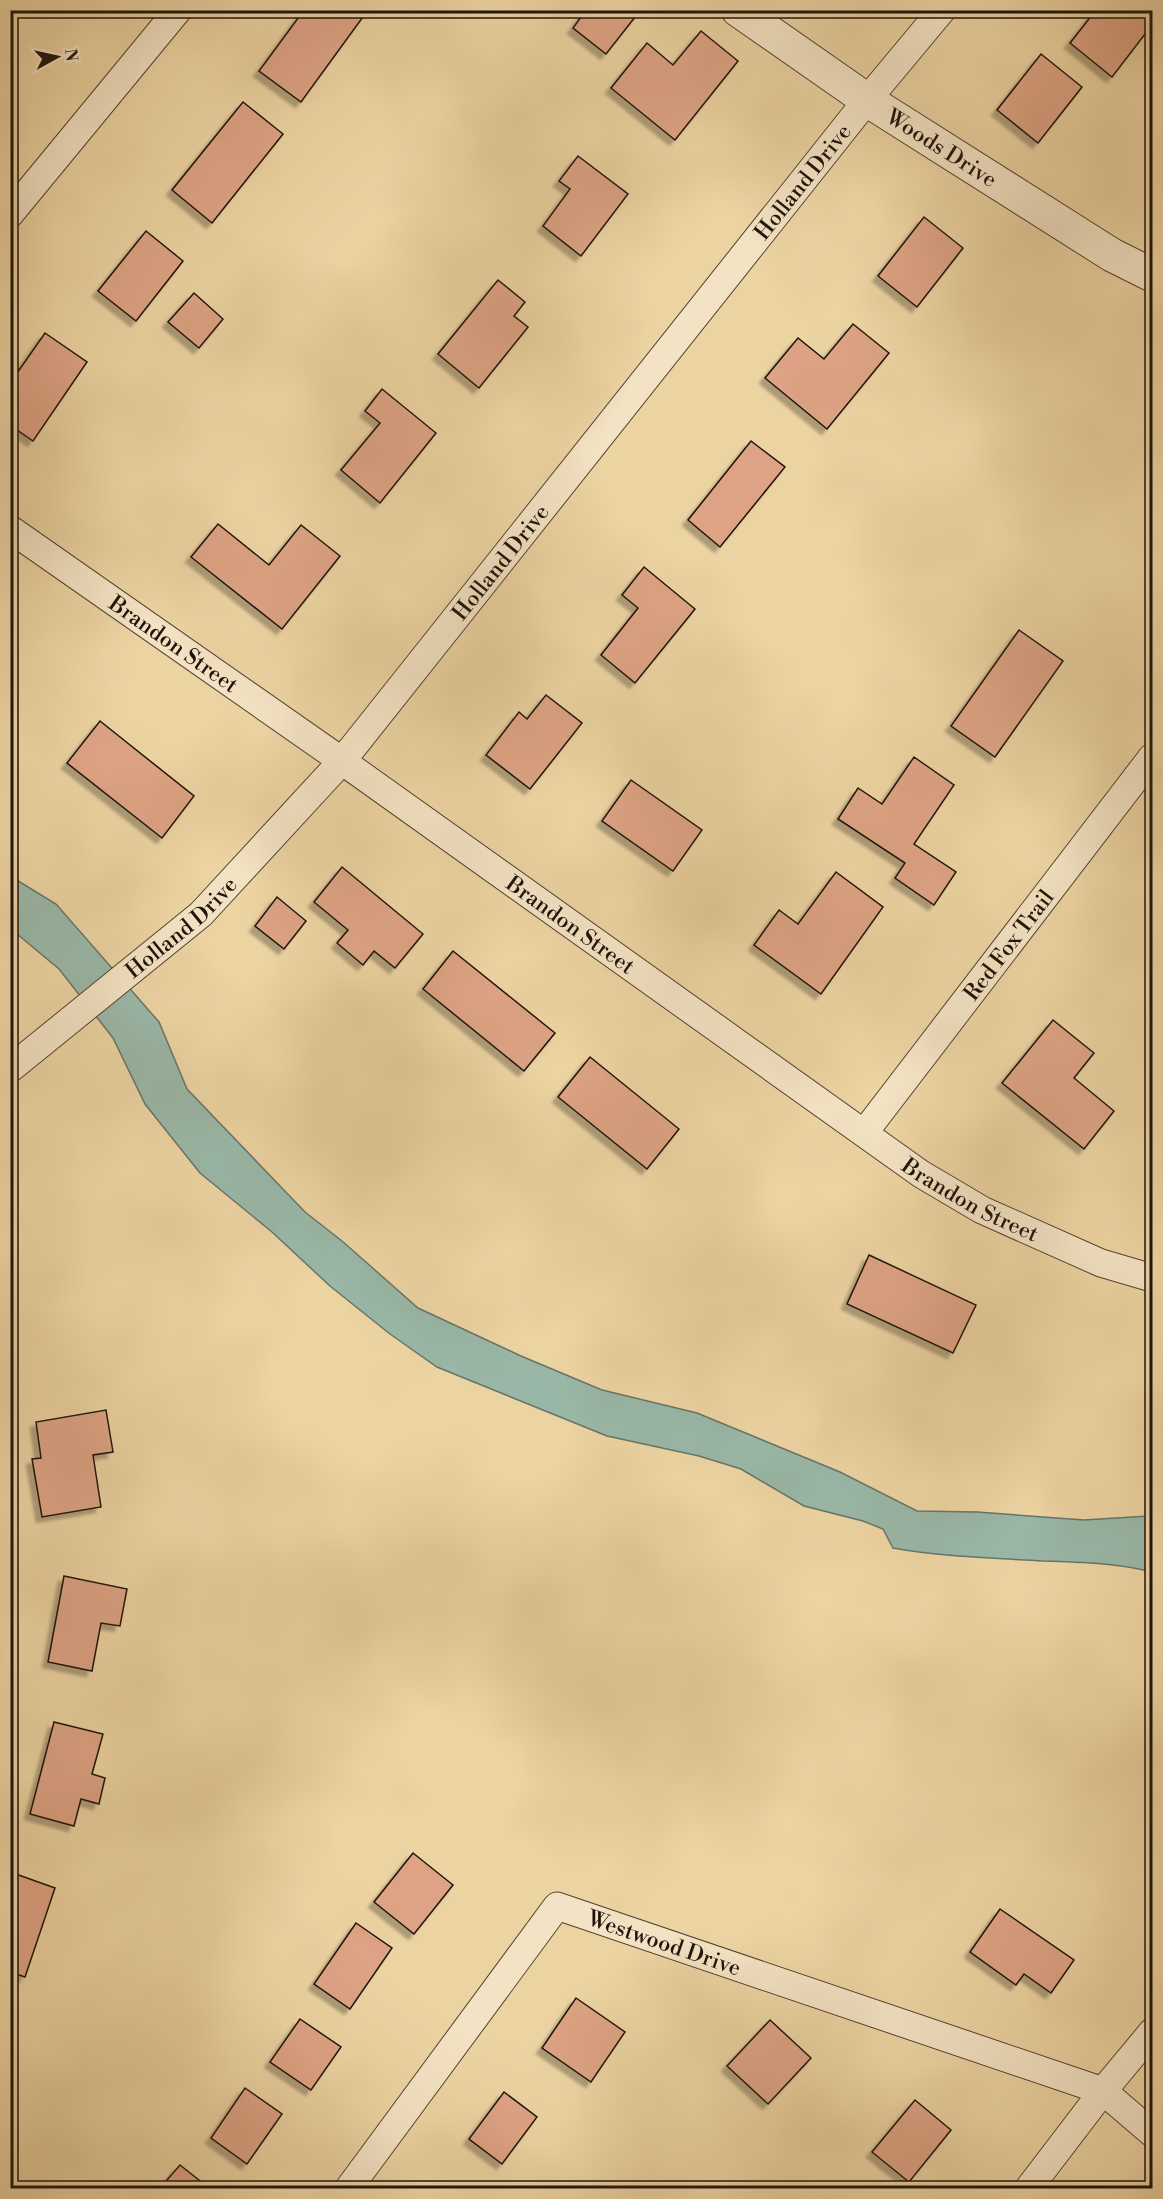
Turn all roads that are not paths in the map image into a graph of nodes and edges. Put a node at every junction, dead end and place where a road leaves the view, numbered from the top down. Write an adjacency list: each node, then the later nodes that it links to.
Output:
1 (178, 10): 5 (street)
2 (738, 10): 4 (street, Woods Drive)
3 (942, 10): 4 (street, Holland Drive)
4 (867, 100): 6 (street, Woods Drive); 9 (street, Holland Drive)
5 (10, 214)
6 (1152, 275)
7 (10, 530): 9 (street, Brandon Street)
8 (1152, 757): 11 (street, Red Fox Trail)
9 (342, 761): 10 (street, Holland Drive); 11 (street, Brandon Street)
10 (10, 1069)
11 (864, 1133): 12 (street, Brandon Street)
12 (1152, 1278)
13 (1152, 2032): 14 (street)
14 (1103, 2091): 15 (street); 16 (street, Westwood Drive); 17 (street)
15 (1152, 2133)
16 (348, 2188)
17 (1029, 2188)

